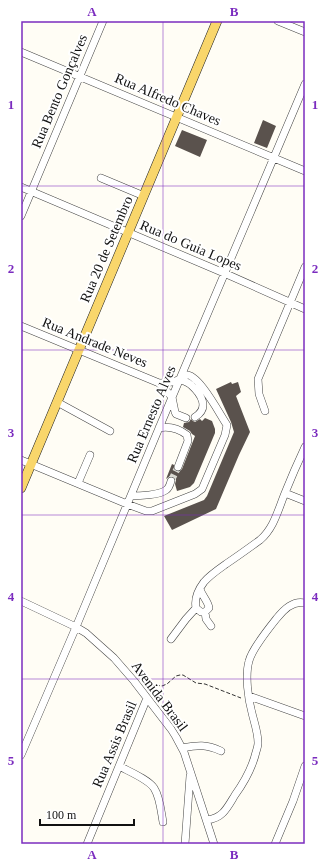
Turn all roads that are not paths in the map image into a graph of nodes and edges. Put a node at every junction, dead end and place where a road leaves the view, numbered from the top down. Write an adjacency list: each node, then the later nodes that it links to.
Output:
1 (103, 21): 6 (street, Rua Bento Gonçalves)
2 (217, 21): 8 (main road, Rua 20 de Setembro)
3 (278, 21): 4 (street)
4 (305, 32)
5 (21, 52): 6 (street, Rua Alfredo Chaves)
6 (80, 76): 8 (street, Rua Alfredo Chaves); 13 (street, Rua Bento Gonçalves)
7 (305, 84): 9 (street, Rua Ernesto Alves)
8 (177, 117): 9 (street, Rua Alfredo Chaves); 14 (main road, Rua 20 de Setembro)
9 (274, 157): 10 (street, Rua Alfredo Chaves); 18 (street, Rua Ernesto Alves)
10 (305, 171)
11 (101, 178): 14 (street)
12 (21, 187): 13 (street, Rua do Guia Lopes)
13 (31, 192): 15 (street, Rua Bento Gonçalves); 16 (street, Rua do Guia Lopes)
14 (144, 196): 16 (main road, Rua 20 de Setembro)
15 (21, 216)
16 (128, 232): 18 (street, Rua do Guia Lopes); 22 (main road, Rua 20 de Setembro)
17 (305, 267): 19 (street)
18 (224, 273): 19 (street, Rua do Guia Lopes); 23 (street, Rua Ernesto Alves)
19 (290, 302): 20 (street, Rua do Guia Lopes); 27 (street)
20 (305, 309)
21 (21, 326): 22 (street, Rua Andrade Neves)
22 (79, 350): 24 (street, Rua Andrade Neves); 26 (main road, Rua 20 de Setembro)
23 (180, 380): 24 (street, Rua Andrade Neves); 25 (street, Rua Ernesto Alves); 28 (street); 43 (street, Rua Andrade Neves)
24 (159, 383): 25 (street, Rua Andrade Neves)
25 (172, 397): 29 (street); 30 (street, Rua Ernesto Alves)
26 (57, 402): 31 (street); 35 (main road, Rua 20 de Setembro)
27 (265, 411)
28 (195, 417)
29 (186, 418)
30 (159, 428): 36 (street); 41 (street, Rua Ernesto Alves)
31 (110, 431)
32 (305, 447): 40 (street)
33 (90, 455): 38 (street)
34 (21, 460): 35 (street)
35 (31, 464): 38 (street); 39 (main road, Rua 20 de Setembro)
36 (178, 466)
37 (172, 481): 41 (street)
38 (78, 483): 43 (street)
39 (21, 488)
40 (284, 493): 42 (street); 44 (street)
41 (131, 496): 43 (street, Rua Ernesto Alves)
42 (305, 502)
43 (127, 504): 50 (street, Rua Ernesto Alves)
44 (200, 589): 47 (street); 48 (street)
45 (21, 601): 50 (street, Avenida Brasil)
46 (305, 602): 53 (street)
47 (196, 608): 48 (street); 51 (street)
48 (205, 612): 49 (street)
49 (211, 626)
50 (76, 627): 52 (street, Avenida Brasil); 57 (street, Rua Ernesto Alves)
51 (171, 639)
52 (147, 698): 55 (street, Avenida Brasil); 58 (street, Rua Assis Brasil)
53 (249, 699): 54 (street); 61 (street)
54 (305, 716)
55 (182, 748): 56 (street); 60 (street, Avenida Brasil)
56 (221, 751)
57 (21, 755)
58 (119, 766): 62 (street); 63 (street, Rua Assis Brasil)
59 (305, 766): 66 (street)
60 (191, 771): 61 (street, Avenida Brasil); 64 (street)
61 (206, 820): 65 (street, Avenida Brasil)
62 (163, 822)
63 (87, 844)
64 (185, 844)
65 (214, 844)
66 (275, 844)

